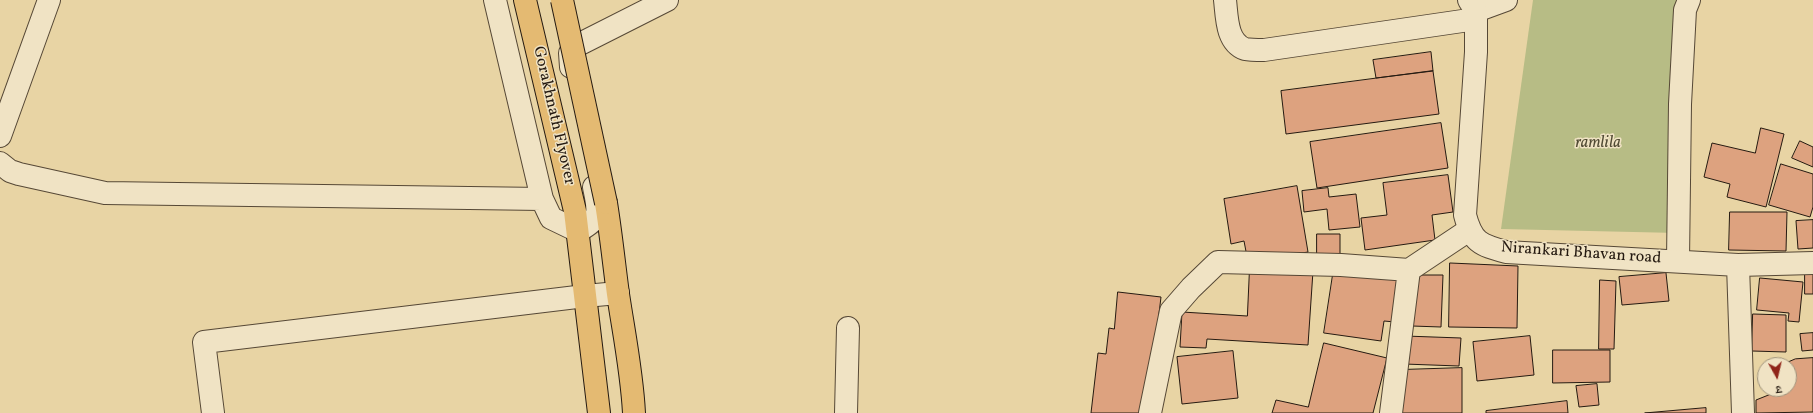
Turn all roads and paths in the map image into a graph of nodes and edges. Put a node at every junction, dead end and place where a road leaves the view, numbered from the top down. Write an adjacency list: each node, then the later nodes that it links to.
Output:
1 (49, 0): 10 (street)
2 (496, 0): 13 (street)
3 (526, 0): 14 (main road, Gorakhnath Flyover)
4 (562, 0): 20 (main road, Gorakhnath Flyover, bridge)
5 (667, 0): 14 (street)
6 (1225, 0): 9 (street)
7 (1506, 0): 9 (street)
8 (1689, 0): 16 (street)
9 (1474, 7): 15 (street)
10 (4, 113): 11 (street)
11 (0, 136)
12 (0, 163): 13 (street)
13 (542, 199): 14 (street)
14 (576, 221): 21 (main road, Gorakhnath Flyover)
15 (1469, 230): 16 (street, Nirankari Bhavan road); 19 (street)
16 (1678, 260): 18 (street, Nirankari Bhavan road)
17 (1813, 263): 18 (street, Nirankari Bhavan road)
18 (1738, 264): 29 (street)
19 (1410, 270): 27 (street); 28 (street)
20 (618, 293): 21 (street); 25 (main road, Gorakhnath Flyover)
21 (584, 296): 23 (street); 24 (main road, Gorakhnath Flyover)
22 (848, 328): 26 (street)
23 (213, 413)
24 (599, 413)
25 (634, 413)
26 (846, 413)
27 (1150, 413)
28 (1391, 413)
29 (1743, 413)

